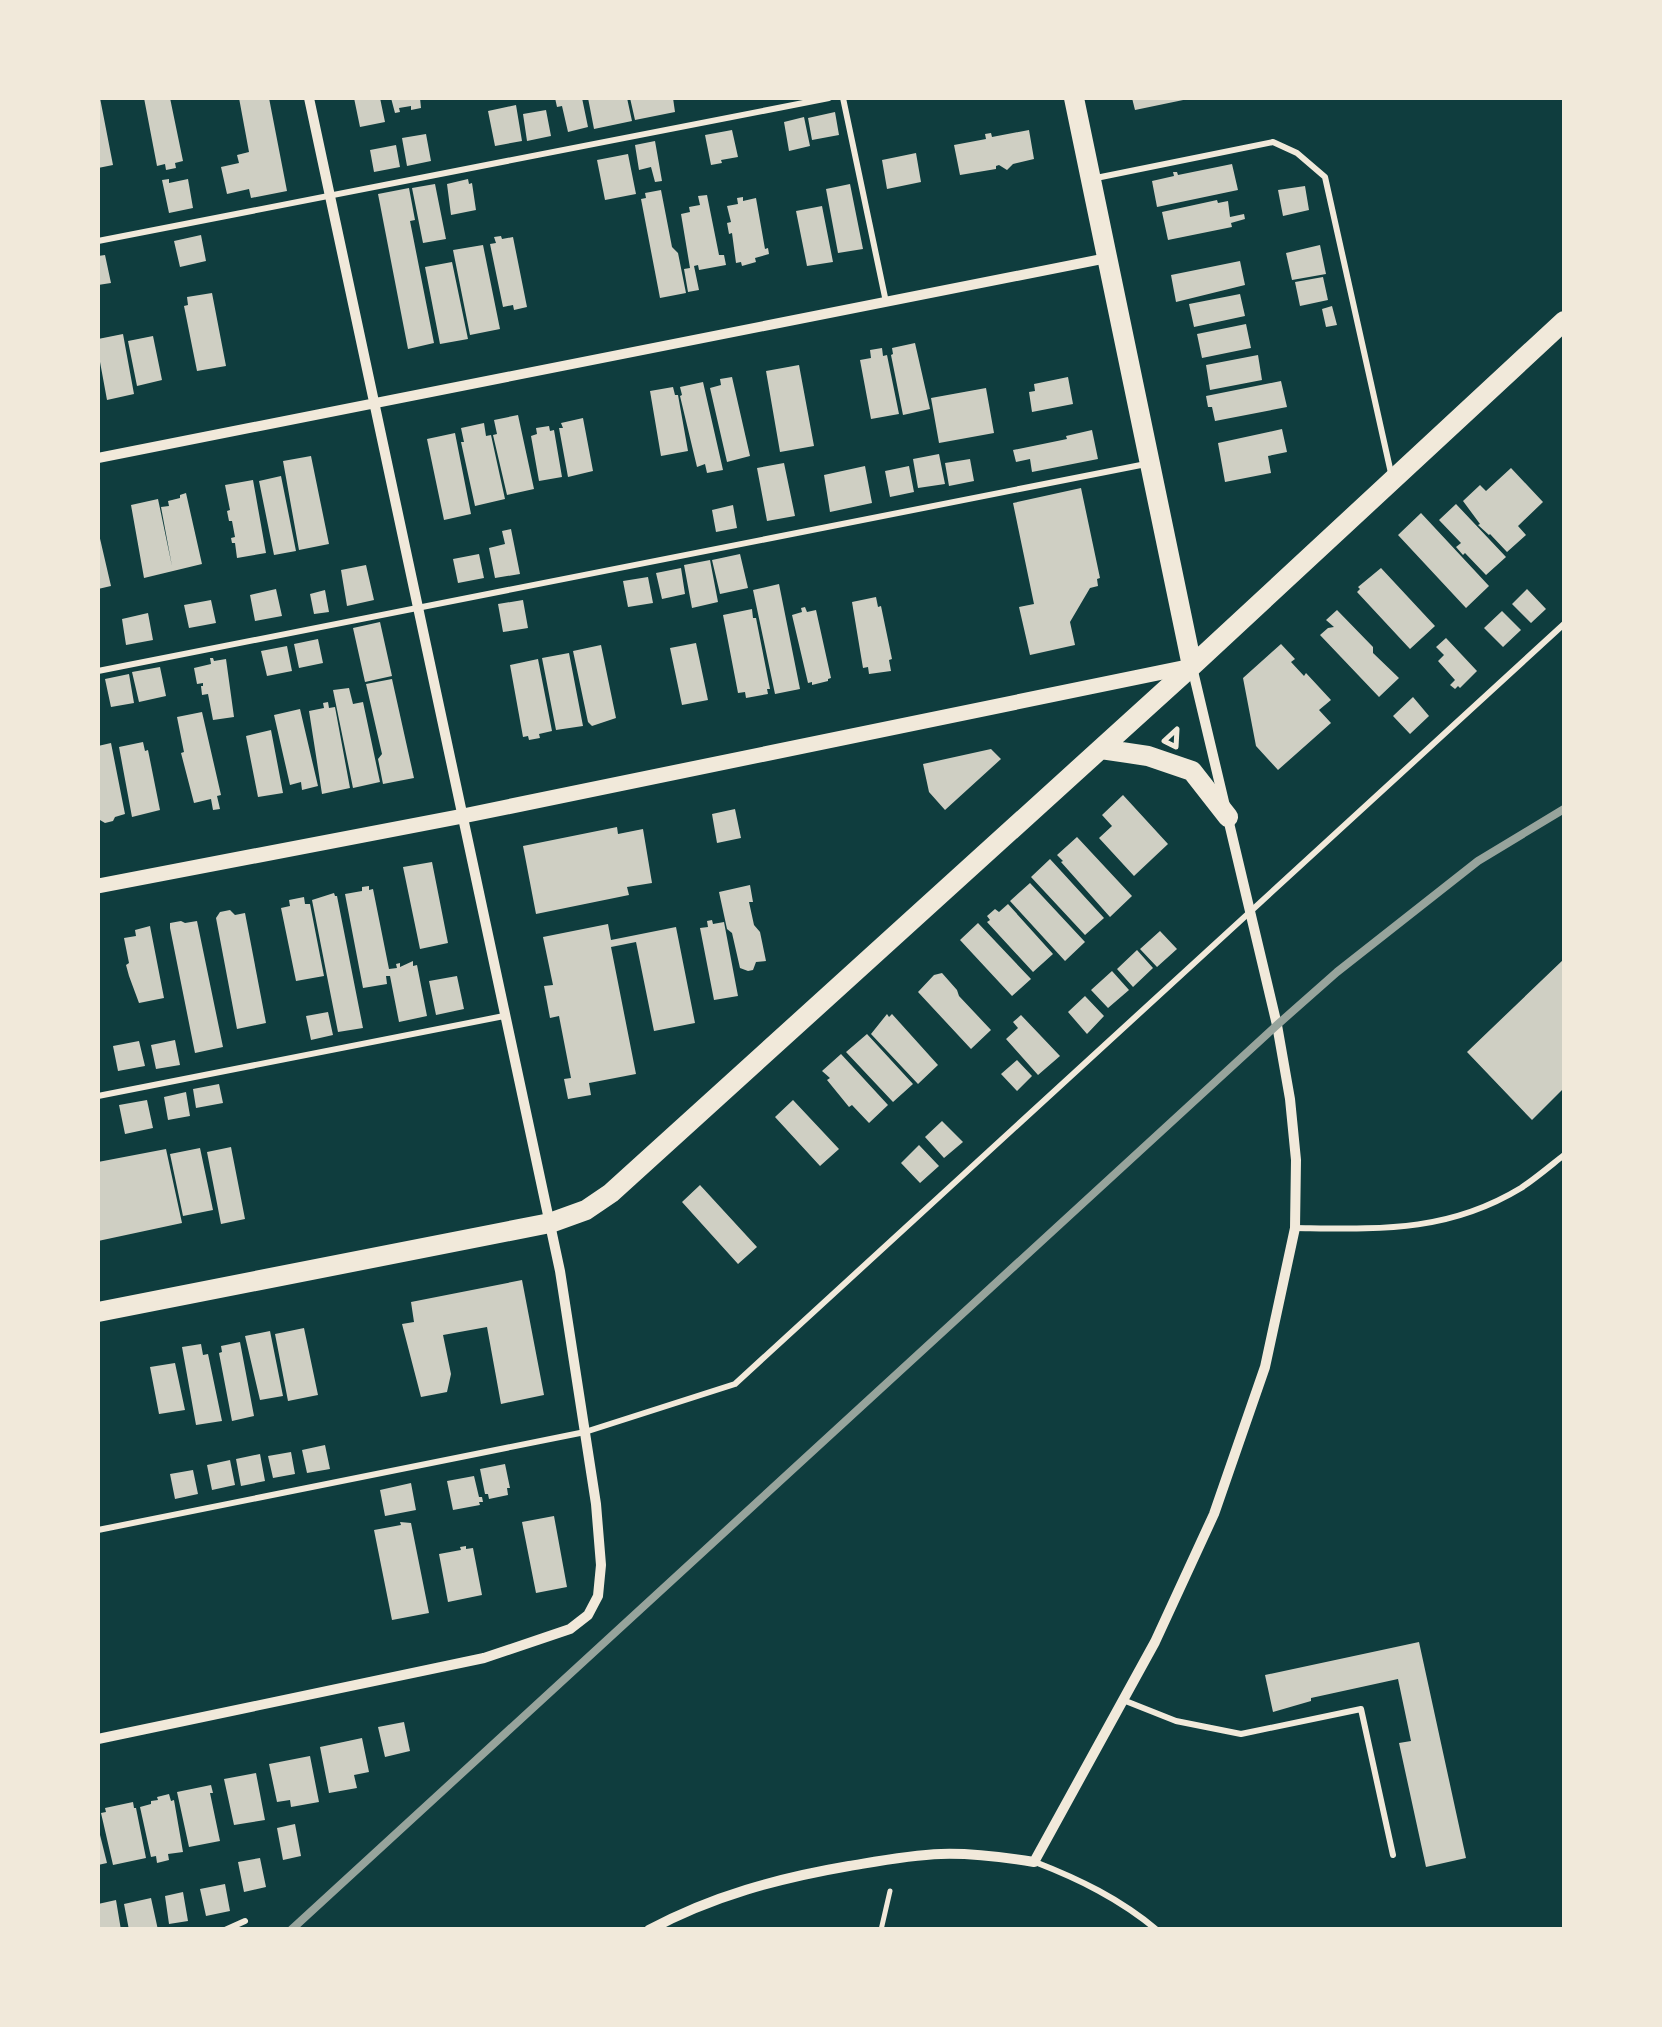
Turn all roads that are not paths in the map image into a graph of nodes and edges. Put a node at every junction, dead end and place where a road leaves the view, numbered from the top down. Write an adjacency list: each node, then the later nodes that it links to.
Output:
1 (309, 98): 6 (street)
2 (829, 98): 6 (lane)
3 (842, 98): 9 (lane)
4 (1074, 98): 5 (main road)
5 (1091, 179): 8 (main road); 14 (lane)
6 (330, 196): 7 (lane); 11 (street)
7 (98, 241)
8 (1108, 258): 9 (street); 13 (main road)
9 (886, 302): 11 (street)
10 (1564, 321): 14 (main road)
11 (374, 403): 12 (street); 15 (street)
12 (98, 458)
13 (1150, 463): 15 (lane); 17 (main road)
14 (1392, 480): 17 (main road)
15 (418, 608): 18 (lane); 20 (street)
16 (1564, 624): 23 (lane)
17 (1192, 666): 19 (main road); 20 (street); 21 (street)
18 (98, 671)
19 (1101, 748): 21 (main road); 27 (main road)
20 (464, 816): 22 (street); 24 (street)
21 (1228, 817): 23 (street)
22 (98, 886)
23 (1250, 914): 28 (street); 30 (lane)
24 (506, 1016): 25 (lane); 27 (street)
25 (98, 1096)
26 (1564, 1155): 28 (lane)
27 (550, 1223): 29 (main road); 30 (street)
28 (1295, 1228): 32 (street)
29 (98, 1312)
30 (584, 1432): 31 (lane); 33 (street)
31 (98, 1530)
32 (1123, 1700): 34 (lane); 35 (street)
33 (98, 1739)
34 (1394, 1855)
35 (1034, 1862): 38 (street); 39 (lane)
36 (244, 1921): 37 (lane)
37 (225, 1930)
38 (649, 1930)
39 (1156, 1930)

